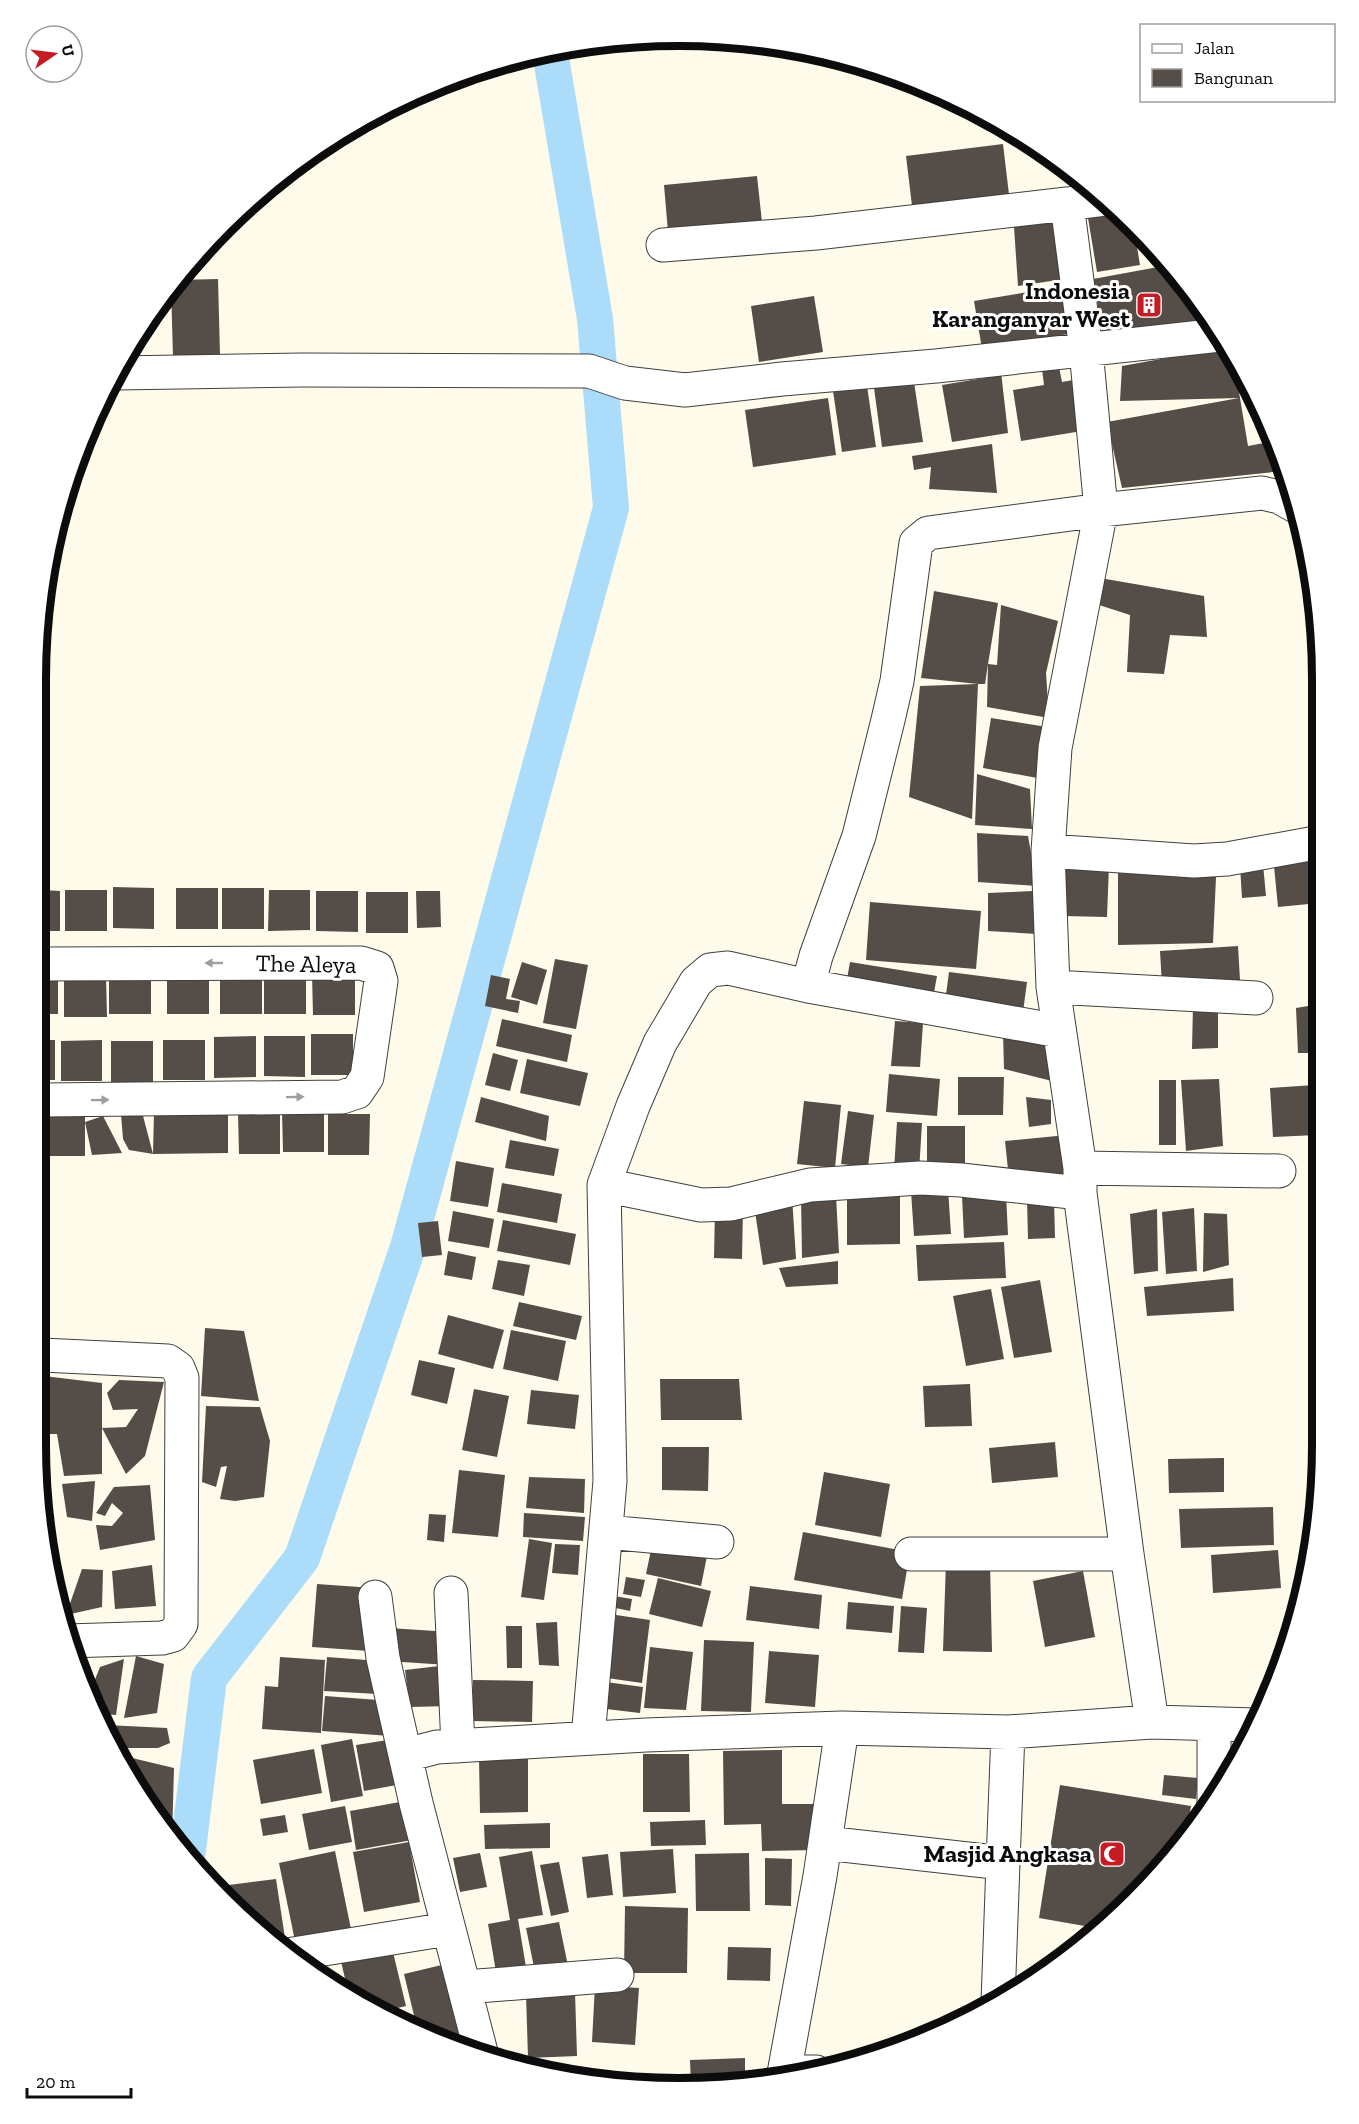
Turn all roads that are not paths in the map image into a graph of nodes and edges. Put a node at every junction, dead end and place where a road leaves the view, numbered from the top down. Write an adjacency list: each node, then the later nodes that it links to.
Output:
1 (1093, 201): 2 (street)
2 (1067, 204): 3 (street); 5 (street)
3 (663, 245)
4 (1211, 336): 5 (street)
5 (1086, 350): 6 (street); 8 (street)
6 (126, 373)
7 (1287, 501): 8 (street)
8 (1101, 510): 10 (street); 12 (street)
9 (1312, 844): 10 (street)
10 (1048, 851): 13 (street)
11 (46, 964): 16 (street, The Aleya, one-way to 11)
12 (808, 986): 15 (street); 19 (street)
13 (1053, 987): 14 (street); 15 (street)
14 (1257, 998)
15 (1059, 1031): 18 (street)
16 (46, 1100)
17 (1279, 1171): 18 (street)
18 (1080, 1180): 19 (street); 24 (street)
19 (604, 1185): 21 (street)
20 (46, 1355): 27 (street)
21 (606, 1532): 22 (street); 33 (street)
22 (717, 1542)
23 (911, 1554): 24 (street)
24 (1127, 1554): 28 (street)
25 (451, 1593): 34 (street)
26 (375, 1598): 35 (street)
27 (78, 1642)
28 (1152, 1722): 29 (street); 32 (street)
29 (1214, 1724): 30 (street); 36 (street)
30 (1247, 1725)
31 (842, 1728): 32 (street); 33 (street); 37 (street)
32 (1008, 1732): 38 (street)
33 (588, 1738): 34 (street)
34 (458, 1746): 35 (street)
35 (406, 1755): 39 (street)
36 (1214, 1783)
37 (825, 1843): 38 (street); 45 (street)
38 (1003, 1863): 43 (street)
39 (448, 1929): 40 (street); 42 (street)
40 (302, 1953)
41 (616, 1975): 42 (street)
42 (465, 1987): 44 (street)
43 (998, 1992)
44 (479, 2045)
45 (795, 2066)

